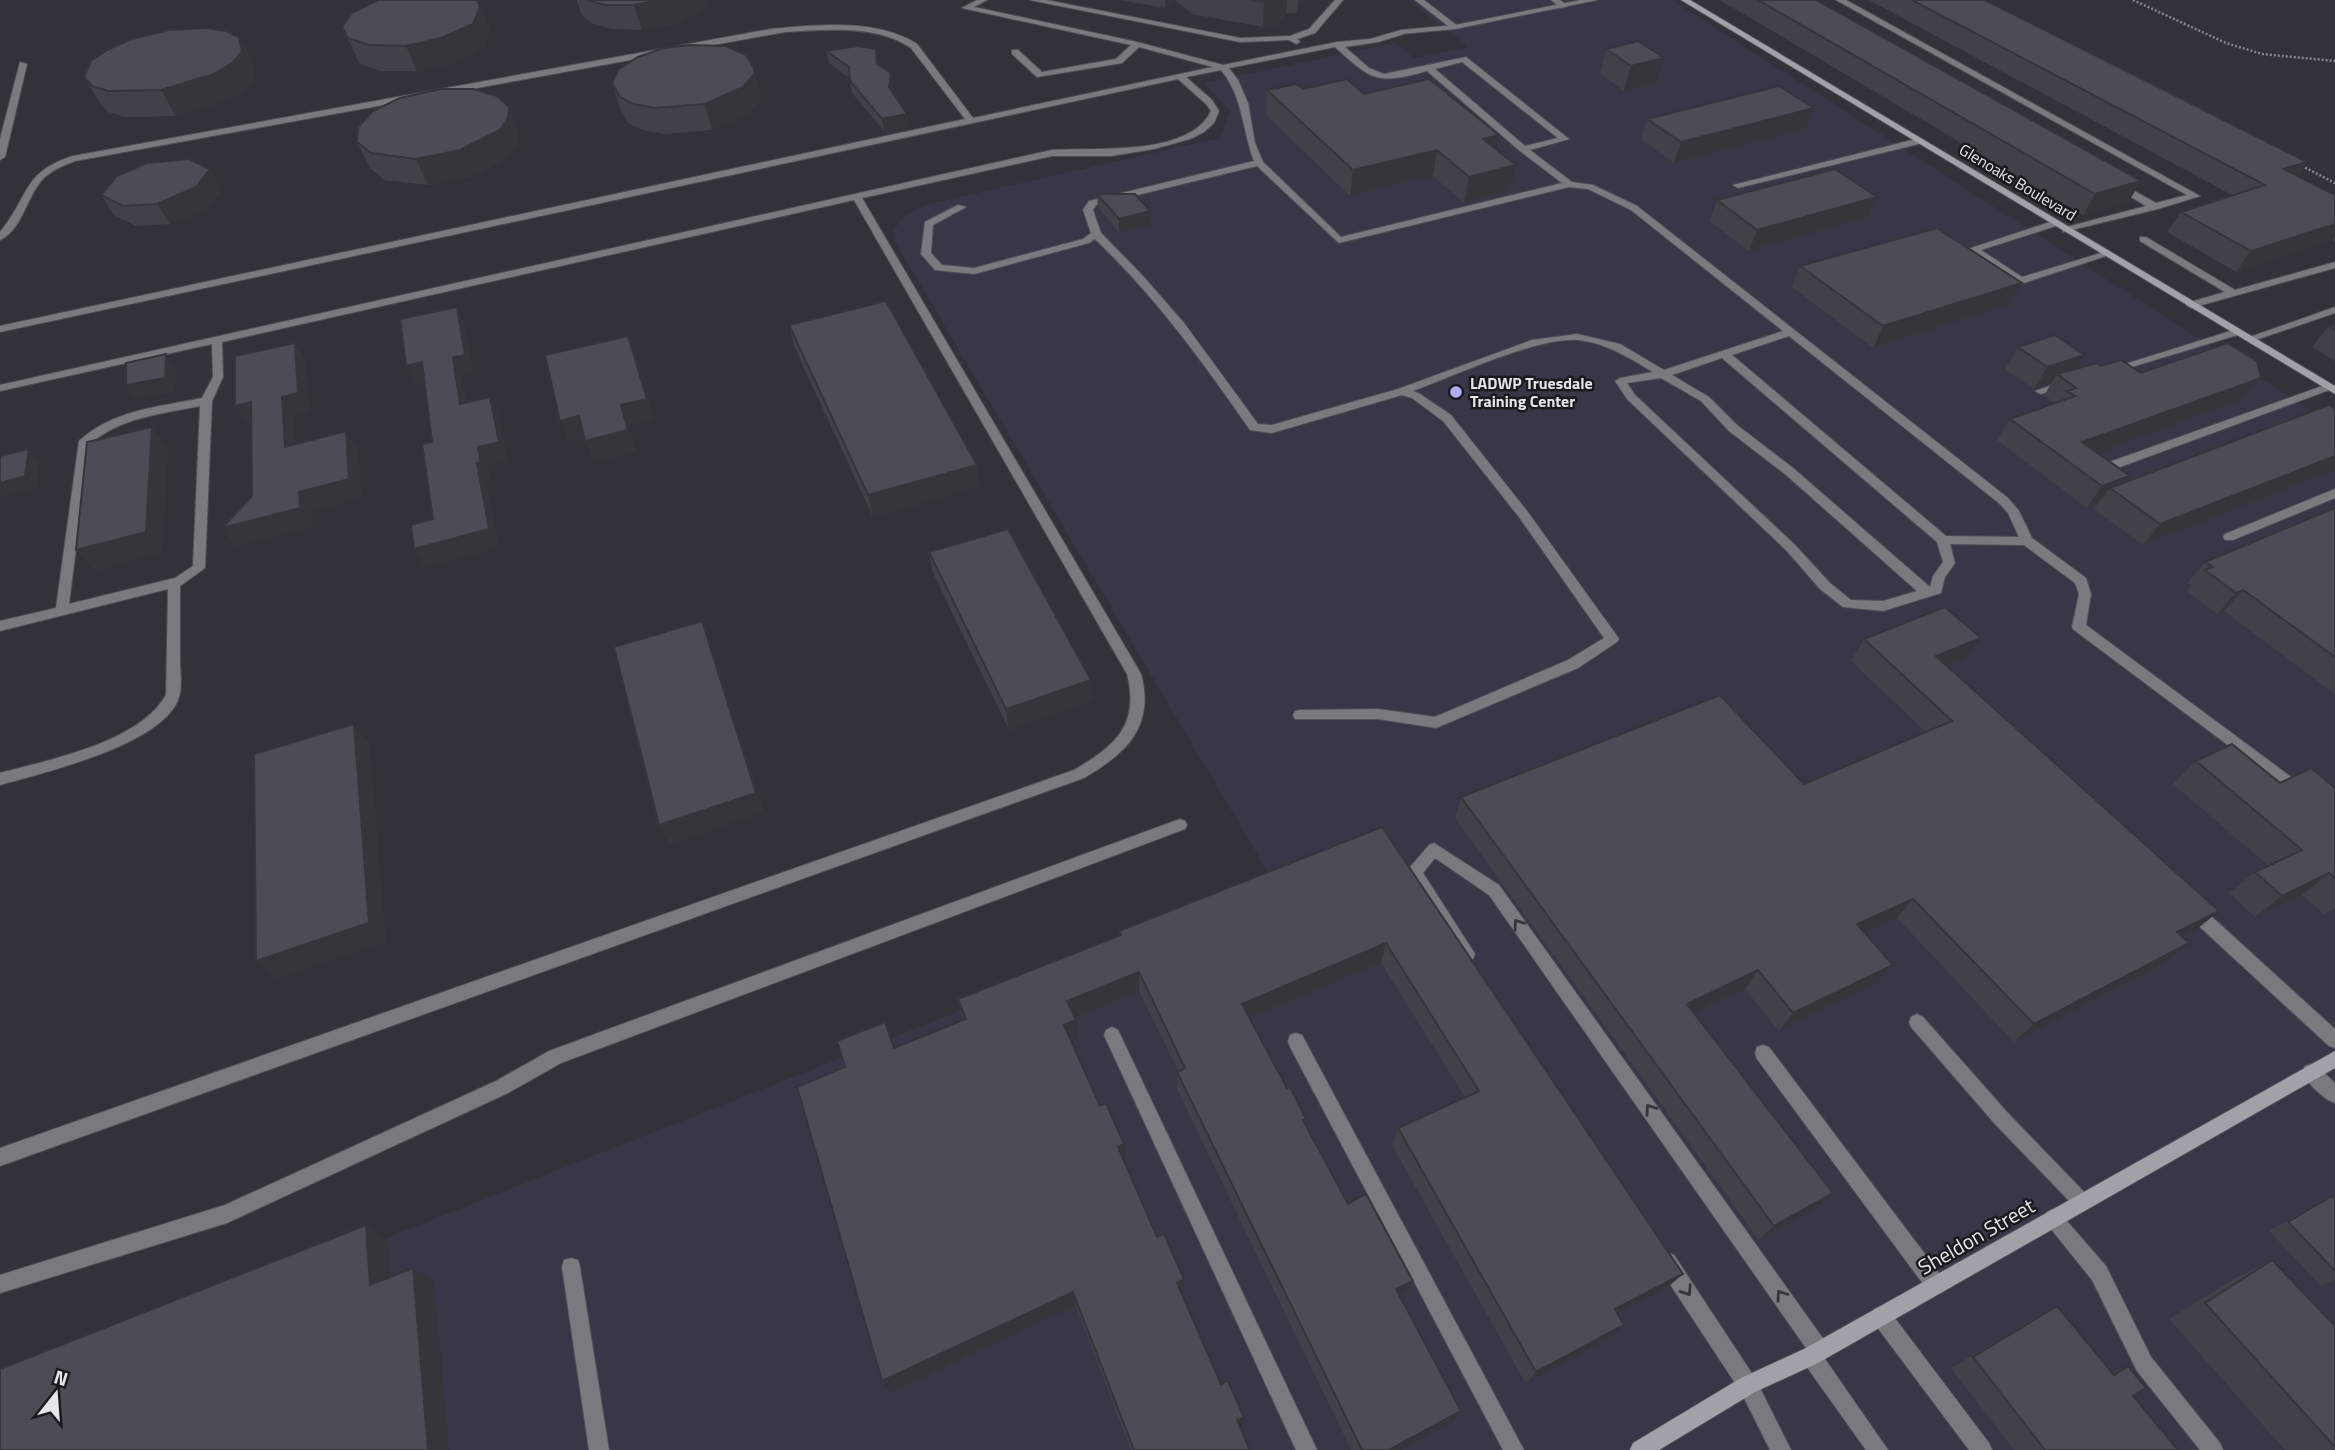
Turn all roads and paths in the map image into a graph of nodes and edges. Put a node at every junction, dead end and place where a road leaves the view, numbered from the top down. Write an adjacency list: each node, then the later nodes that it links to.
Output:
1 (960, 0): 12 (street)
2 (1034, 0): 14 (street)
3 (1339, 0): 14 (street)
4 (1419, 0): 13 (street)
5 (1555, 0): 11 (street)
6 (1593, 0): 11 (street)
7 (1685, 0): 25 (main road, Glenoaks Boulevard)
8 (1840, 0): 35 (street)
9 (2133, 0): 19 (path)
10 (977, 1): 12 (street)
11 (1564, 6): 13 (street)
12 (967, 8): 15 (street)
13 (1455, 27): 16 (street)
14 (1291, 38): 17 (street)
15 (1138, 44): 18 (street); 21 (street)
16 (1337, 44): 17 (street); 22 (street)
17 (1306, 50): 21 (street)
18 (1015, 52)
19 (2335, 61)
20 (23, 64): 27 (street)
21 (1223, 67): 23 (street); 28 (street)
22 (1427, 67): 26 (street); 26 (street)
23 (1180, 76): 24 (street); 34 (street)
24 (971, 121): 40 (street); 47 (street)
25 (1920, 141): 33 (street); 37 (main road, Glenoaks Boulevard)
26 (1524, 149): 32 (street)
27 (0, 157)
28 (1259, 163): 32 (street); 39 (street)
29 (2298, 164): 31 (path)
30 (2107, 179): 35 (street)
31 (2335, 183)
32 (1569, 184): 48 (street)
33 (1738, 184)
34 (857, 197): 50 (street); 84 (street)
35 (2155, 206): 38 (street)
36 (961, 207): 39 (street)
37 (2056, 223): 38 (main road, Glenoaks Boulevard); 42 (street)
38 (2066, 230): 42 (main road, Glenoaks Boulevard)
39 (1096, 234): 58 (street)
40 (0, 237)
41 (2143, 240): 44 (street)
42 (2107, 254): 45 (main road, Glenoaks Boulevard)
43 (2335, 265): 44 (street)
44 (2232, 293): 45 (street)
45 (2191, 305): 49 (main road, Glenoaks Boulevard)
46 (2335, 310): 51 (street)
47 (0, 329)
48 (1790, 331): 52 (street); 65 (street)
49 (2237, 332): 51 (main road, Glenoaks Boulevard); 54 (street)
50 (217, 338): 56 (street); 60 (street)
51 (2249, 339): 57 (main road, Glenoaks Boulevard)
52 (1724, 354): 53 (street); 64 (street)
53 (1663, 374): 58 (street); 67 (street); 67 (street)
54 (2093, 375)
55 (2080, 379): 59 (street)
56 (0, 388)
57 (2331, 389): 61 (street)
58 (1402, 391): 70 (street)
59 (2040, 391)
60 (206, 401): 66 (street); 68 (street)
61 (2108, 467)
62 (2335, 493): 63 (street)
63 (2229, 537)
64 (1942, 540): 65 (street); 67 (street)
65 (2027, 541): 72 (street)
66 (174, 583): 68 (street); 71 (street)
67 (1928, 593)
68 (62, 611): 69 (street)
69 (0, 626)
70 (1300, 715)
71 (0, 779)
72 (2315, 802)
73 (1180, 825): 89 (street)
74 (2186, 903): 78 (street)
75 (1474, 964): 92 (street, one-way to 75)
76 (1917, 1022): 85 (street)
77 (1112, 1035): 95 (street)
78 (2335, 1040)
79 (1296, 1041): 96 (street)
80 (1763, 1053): 90 (street)
81 (2335, 1059): 82 (main road, Sheldon Street)
82 (2311, 1072): 83 (street); 85 (main road, Sheldon Street)
83 (2335, 1095)
84 (0, 1157)
85 (2082, 1202): 86 (main road, Sheldon Street)
86 (2053, 1218): 90 (main road, Sheldon Street); 101 (street)
87 (1659, 1249): 93 (street, one-way to 93)
88 (571, 1267): 94 (street)
89 (0, 1284)
90 (1936, 1285): 91 (main road, Sheldon Street)
91 (1881, 1316): 92 (main road, Sheldon Street); 100 (street)
92 (1816, 1353): 93 (main road, Sheldon Street); 99 (street)
93 (1748, 1385): 97 (main road, Sheldon Street); 98 (street)
94 (599, 1450)
95 (1307, 1450)
96 (1514, 1450)
97 (1640, 1450)
98 (1781, 1450)
99 (1878, 1450)
100 (1982, 1450)
101 (2214, 1450)

